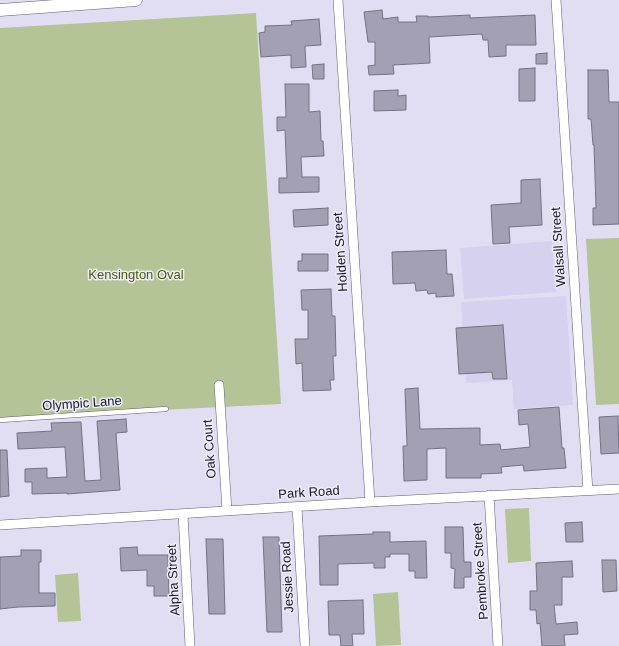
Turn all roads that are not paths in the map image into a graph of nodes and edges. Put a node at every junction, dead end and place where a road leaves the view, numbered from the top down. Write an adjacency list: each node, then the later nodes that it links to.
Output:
1 (136, 0): 4 (main road)
2 (338, 0): 12 (street, Holden Street)
3 (556, 0): 10 (street, Walsall Street)
4 (111, 1): 5 (main road)
5 (0, 10)
6 (219, 385): 14 (street, Oak Court)
7 (166, 409): 8 (lane, Olympic Lane)
8 (0, 420)
9 (619, 489): 10 (street, Park Road)
10 (588, 491): 11 (street, Park Road)
11 (489, 495): 12 (street, Park Road); 19 (street, Pembroke Street)
12 (370, 502): 13 (street, Park Road)
13 (296, 507): 14 (street, Park Road); 18 (street, Jessie Road)
14 (227, 511): 15 (street, Park Road)
15 (183, 514): 16 (street, Park Road); 17 (street, Alpha Street)
16 (0, 525)
17 (190, 646)
18 (305, 646)
19 (498, 646)

